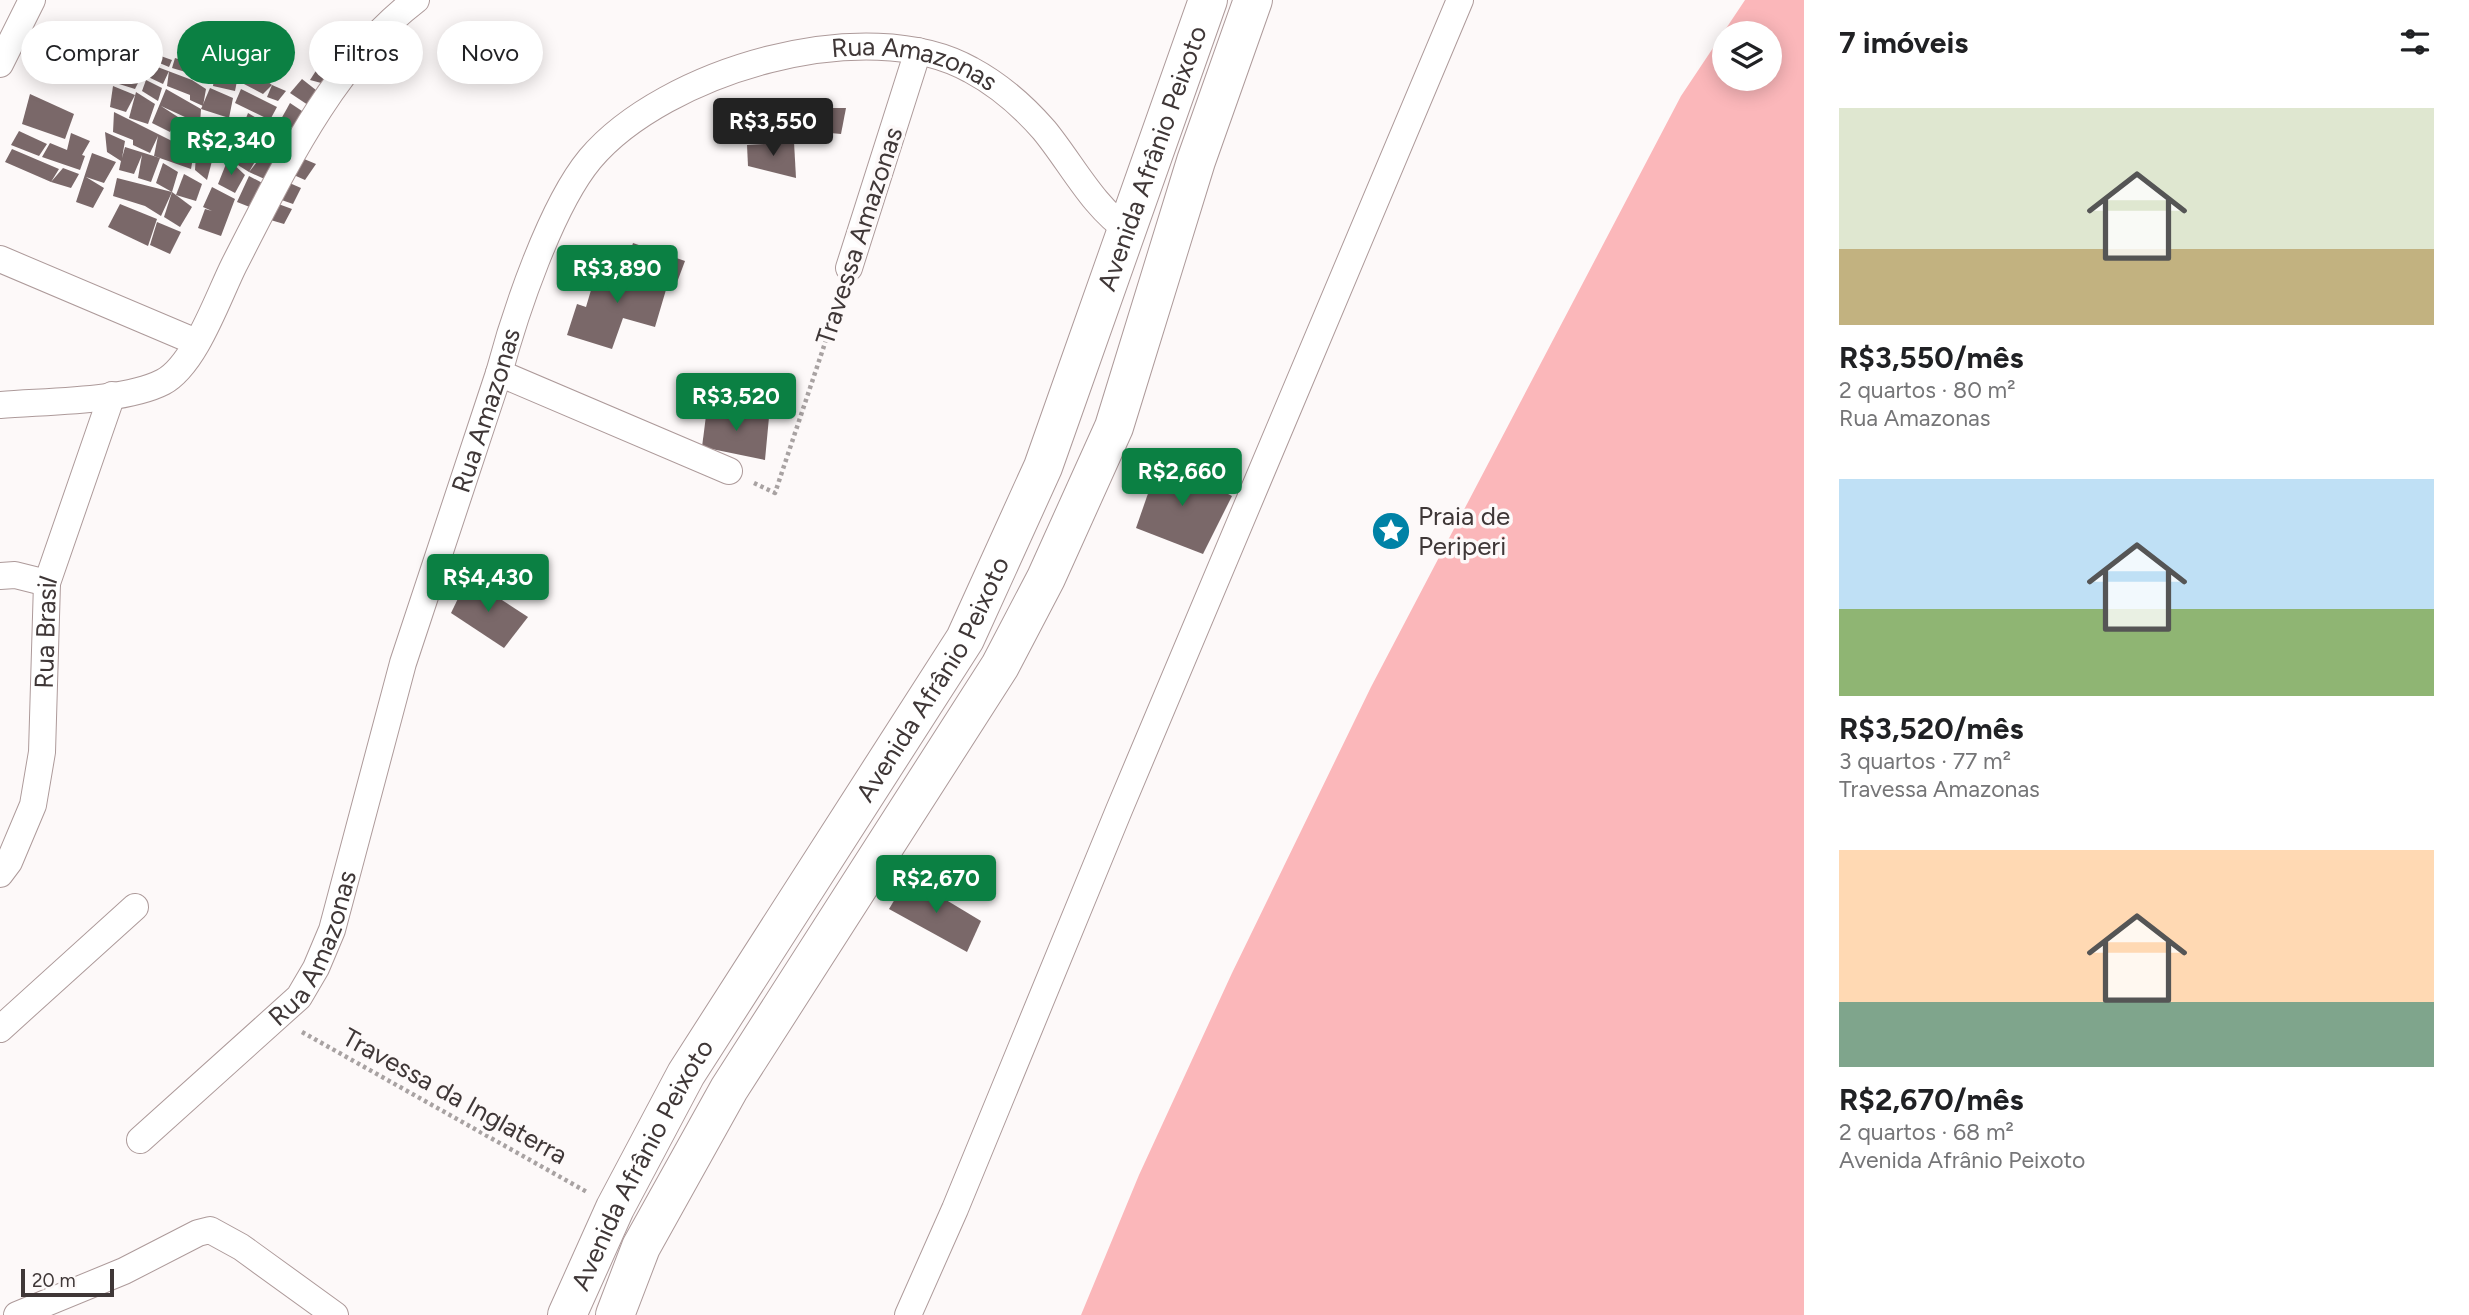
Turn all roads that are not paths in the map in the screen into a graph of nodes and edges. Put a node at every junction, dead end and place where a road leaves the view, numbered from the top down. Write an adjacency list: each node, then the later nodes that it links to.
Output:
1 (32, 0): 7 (street)
2 (416, 0): 11 (street)
3 (1208, 0): 8 (main road, Avenida Afrânio Peixoto)
4 (1253, 0): 25 (main road, Avenida Afrânio Peixoto)
5 (1460, 0): 26 (street)
6 (918, 51): 8 (street, Rua Amazonas); 10 (street, Travessa Amazonas); 12 (street, Rua Amazonas)
7 (0, 64)
8 (1129, 231): 24 (main road, Avenida Afrânio Peixoto)
9 (0, 259): 11 (street)
10 (849, 268)
11 (196, 342): 13 (street)
12 (499, 373): 15 (street); 21 (street, Rua Amazonas)
13 (112, 395): 14 (street); 17 (street, Rua Brasil)
14 (0, 405)
15 (729, 471)
16 (0, 576): 17 (street)
17 (47, 583): 18 (street, Rua Brasil)
18 (0, 874)
19 (135, 907): 20 (street)
20 (0, 1029)
21 (139, 1140)
22 (17, 1315): 23 (street)
23 (335, 1315)
24 (567, 1315)
25 (615, 1315)
26 (908, 1315)

